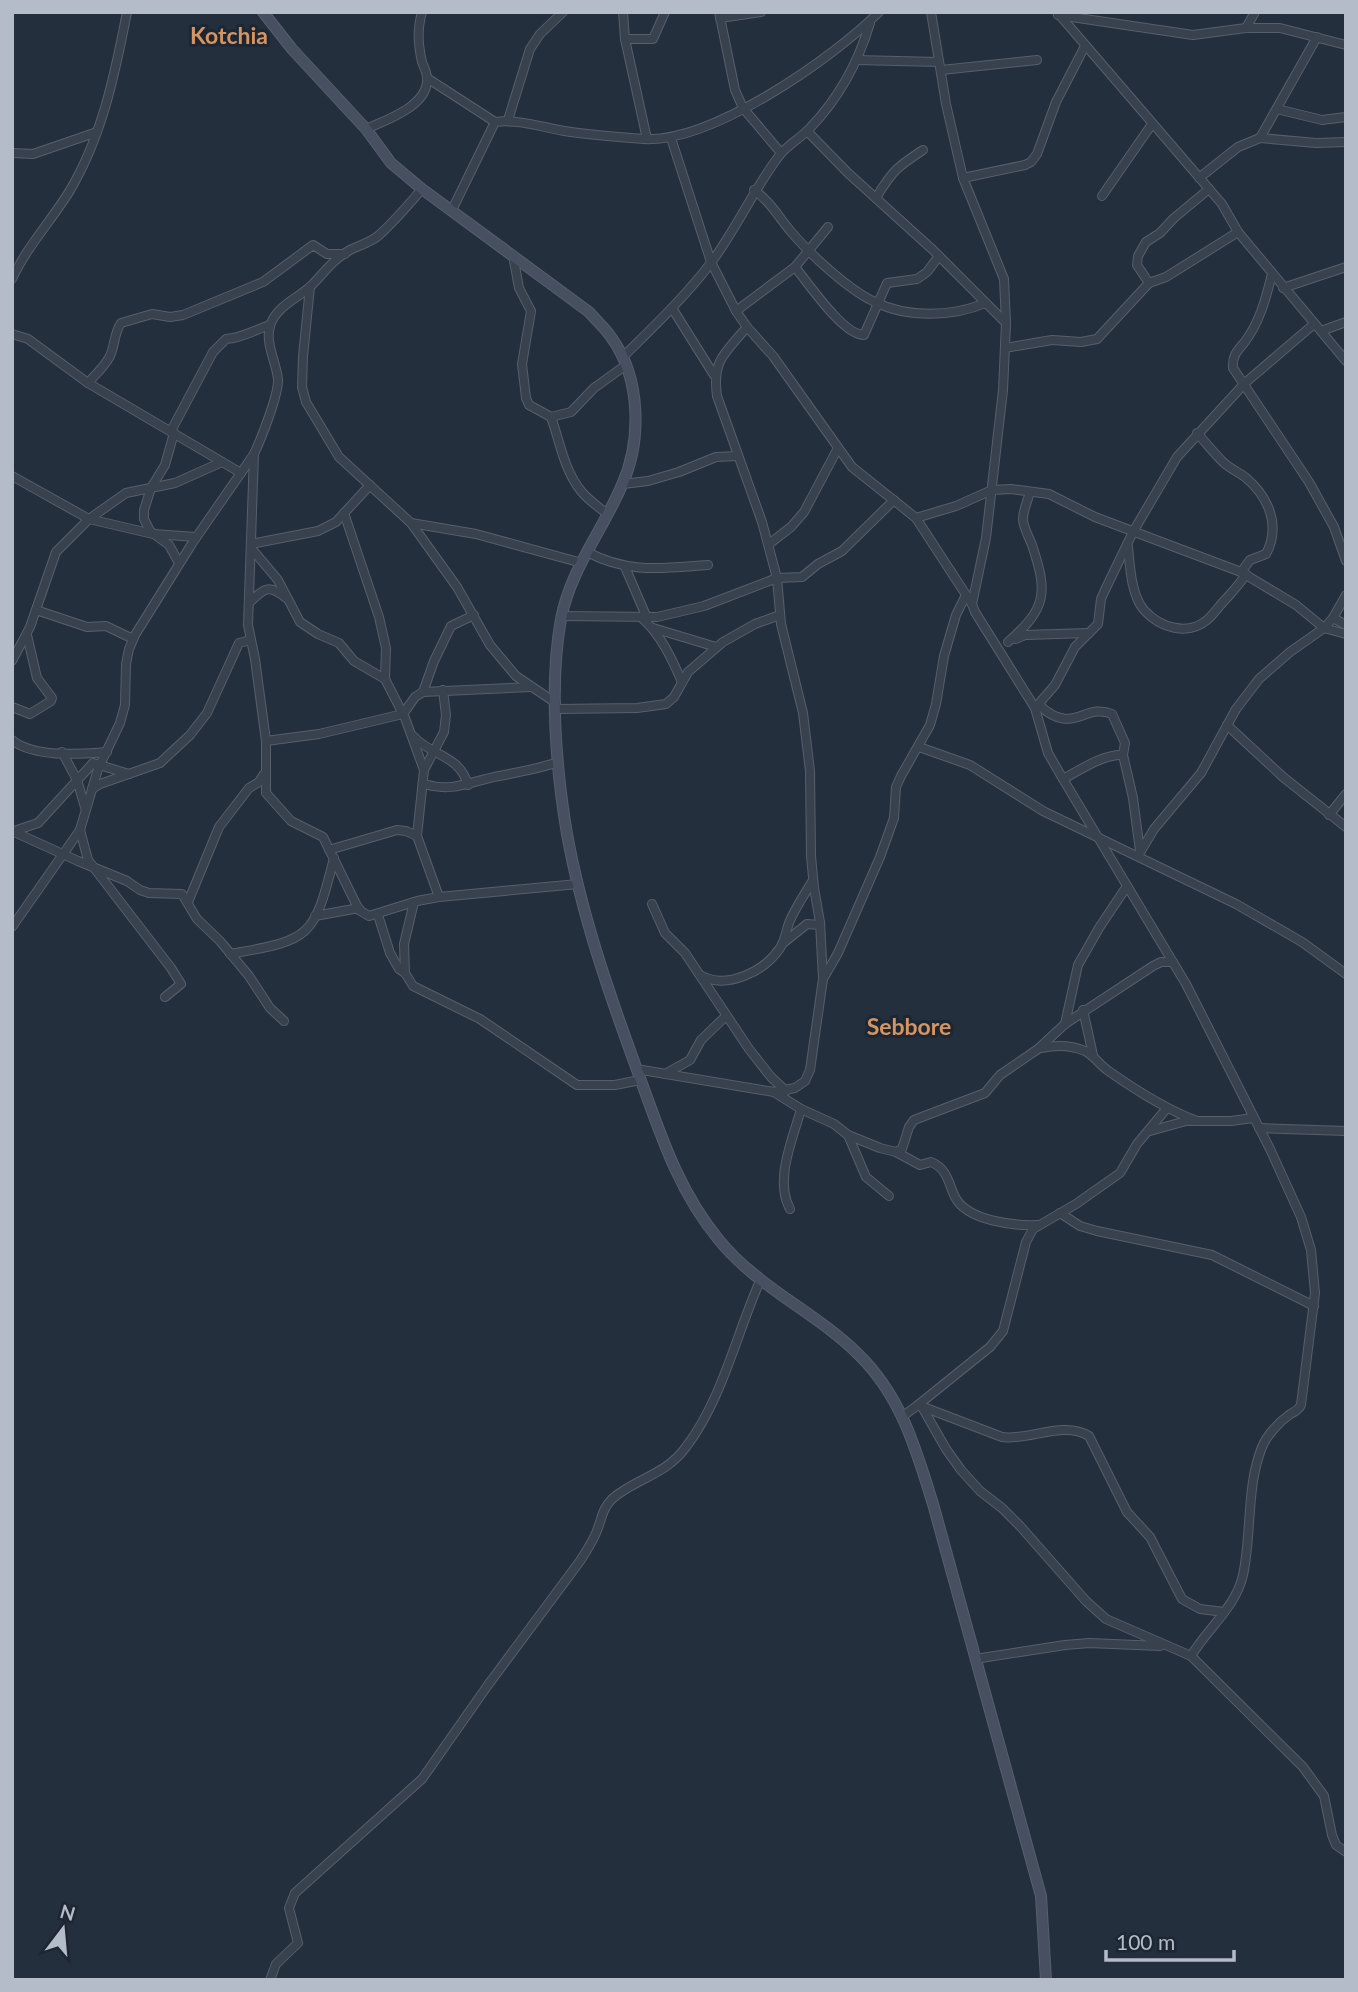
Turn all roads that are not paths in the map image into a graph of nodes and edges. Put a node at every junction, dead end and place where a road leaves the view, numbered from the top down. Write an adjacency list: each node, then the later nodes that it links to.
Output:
1 (127, 12): 31 (street)
2 (263, 12): 29 (main road)
3 (422, 12): 22 (street)
4 (563, 12): 26 (street)
5 (623, 12): 16 (street)
6 (665, 12): 16 (street)
7 (761, 12): 12 (street)
8 (879, 12): 13 (street)
9 (931, 12): 21 (street)
10 (1255, 12): 14 (street)
11 (1058, 14): 14 (street); 18 (street)
12 (720, 15): 23 (street)
13 (870, 22): 19 (street); 23 (street)
14 (1246, 28): 15 (street)
15 (1317, 37): 17 (street); 24 (street)
16 (625, 39): 34 (street)
17 (1346, 45)
18 (1085, 46): 28 (street); 39 (street)
19 (856, 60): 21 (street); 30 (street)
20 (1037, 60): 21 (street)
21 (940, 66): 39 (street)
22 (427, 78): 27 (street); 29 (street)
23 (743, 108): 32 (street); 38 (street)
24 (1276, 109): 25 (street); 33 (street)
25 (1346, 117)
26 (509, 120): 27 (street); 34 (street)
27 (495, 122): 46 (street)
28 (1152, 124): 40 (street); 44 (street)
29 (366, 129): 41 (main road)
30 (807, 131): 38 (street); 45 (street)
31 (97, 132): 37 (street); 57 (street)
32 (671, 138): 34 (street); 53 (street)
33 (1260, 138): 35 (street); 40 (street)
34 (647, 139)
35 (1346, 142)
36 (923, 150): 45 (street)
37 (12, 153)
38 (781, 153): 43 (street)
39 (963, 178): 66 (street)
40 (1199, 178): 42 (street)
41 (422, 189): 46 (main road); 50 (street)
42 (1209, 189): 48 (street); 58 (street)
43 (754, 190): 49 (street); 53 (street)
44 (1102, 196)
45 (876, 198): 52 (street)
46 (452, 210): 51 (main road)
47 (828, 227): 49 (street)
48 (1238, 232): 56 (street); 58 (street)
49 (810, 251): 54 (street); 62 (street)
50 (345, 254): 59 (street); 76 (street)
51 (513, 255): 74 (main road); 78 (street)
52 (939, 256): 61 (street); 62 (street)
53 (711, 262): 63 (street); 64 (street)
54 (795, 267): 62 (street); 64 (street)
55 (1346, 267): 60 (street)
56 (1272, 274): 60 (street); 77 (street)
57 (12, 279)
58 (1149, 283): 72 (street)
59 (310, 287): 68 (street); 88 (street)
60 (1283, 288): 67 (street)
61 (985, 303): 62 (street); 66 (street)
62 (880, 304)
63 (672, 308): 74 (street); 75 (street)
64 (736, 311): 69 (street)
65 (1346, 322): 70 (street)
66 (1006, 323): 72 (street)
67 (1314, 324): 70 (street); 77 (street)
68 (270, 325): 79 (street); 82 (street)
69 (747, 327): 75 (street); 81 (street)
70 (1321, 331): 73 (street)
71 (12, 334): 76 (street)
72 (1005, 348): 90 (street)
73 (1346, 360)
74 (624, 361): 78 (street); 87 (main road)
75 (714, 375): 83 (street)
76 (88, 383): 79 (street)
77 (1245, 383): 80 (street); 105 (street)
78 (551, 417): 94 (street)
79 (173, 432): 84 (street); 89 (street)
80 (1197, 433): 98 (street); 109 (street)
81 (838, 448): 92 (street); 101 (street)
82 (254, 454): 85 (street); 103 (street)
83 (737, 456): 87 (street); 101 (street)
84 (222, 462): 85 (street); 89 (street)
85 (240, 473): 100 (street)
86 (12, 476): 96 (street)
87 (623, 484): 94 (main road)
88 (370, 485): 93 (street); 97 (street)
89 (151, 488): 96 (street); 99 (street)
90 (992, 490): 91 (street); 95 (street); 115 (street)
91 (1030, 492): 98 (street); 130 (street)
92 (894, 500): 95 (street); 110 (street)
93 (344, 513): 103 (street); 134 (street)
94 (607, 514): 104 (main road)
95 (916, 518): 111 (street)
96 (89, 519): 99 (street); 116 (street)
97 (411, 523): 104 (street); 117 (street)
98 (1133, 532): 102 (street); 109 (street)
99 (153, 534): 100 (street); 106 (street)
100 (196, 537): 106 (street)
101 (769, 544): 110 (street)
102 (1127, 544): 109 (street); 125 (street)
103 (251, 546): 113 (street); 114 (street)
104 (584, 558): 108 (street); 119 (main road)
105 (1346, 561)
106 (179, 563): 128 (street)
107 (708, 565): 108 (street)
108 (625, 567): 120 (street)
109 (1243, 573): 124 (street)
110 (777, 578): 118 (street); 120 (street)
111 (966, 595): 115 (street); 147 (street)
112 (1346, 595): 121 (street)
113 (290, 602): 114 (street); 134 (street)
114 (249, 603): 129 (street)
115 (972, 604): 132 (street)
116 (36, 610): 127 (street); 128 (street)
117 (474, 615): 136 (street); 138 (street)
118 (780, 615): 131 (street); 176 (street)
119 (561, 616): 120 (street); 139 (main road)
120 (645, 618): 123 (street)
121 (1333, 618): 122 (street); 124 (street)
122 (1346, 625)
123 (653, 628): 131 (street); 135 (street)
124 (1324, 628): 126 (street); 143 (street)
125 (1089, 633): 130 (street); 141 (street)
126 (1346, 634)
127 (27, 635): 133 (street); 140 (street)
128 (133, 639): 150 (street)
129 (251, 640): 146 (street); 156 (street)
130 (1008, 642): 132 (street)
131 (716, 647): 135 (street)
132 (998, 648): 141 (street)
133 (12, 661)
134 (385, 679): 142 (street)
135 (682, 682): 139 (street)
136 (531, 687): 137 (street); 139 (street)
137 (443, 690): 138 (street); 148 (street)
138 (424, 692): 142 (street)
139 (556, 706): 152 (main road)
140 (12, 707)
141 (1037, 707): 151 (street); 157 (street)
142 (403, 714): 144 (street); 146 (street)
143 (1227, 725): 166 (street); 173 (street)
144 (410, 734): 148 (street); 155 (street)
145 (12, 740): 149 (street)
146 (266, 741): 154 (street)
147 (919, 747): 171 (street); 196 (street)
148 (434, 751): 155 (street); 160 (street)
149 (62, 752): 150 (street); 158 (street)
150 (107, 752): 153 (street)
151 (1123, 755): 157 (street); 173 (street)
152 (558, 762): 160 (street); 177 (main road)
153 (101, 764): 156 (street); 158 (street); 162 (street)
154 (266, 771): 174 (street); 180 (street)
155 (424, 771): 159 (street)
156 (131, 774): 162 (street)
157 (1063, 779): 171 (street)
158 (77, 780): 165 (street); 169 (street)
159 (424, 784): 161 (street); 164 (street)
160 (468, 785): 161 (street)
161 (437, 788): 164 (street)
162 (92, 789): 165 (street)
163 (1346, 794): 166 (street)
164 (422, 799): 170 (street)
165 (86, 809): 168 (street)
166 (1329, 815): 167 (street)
167 (1346, 827)
168 (80, 830): 172 (street); 175 (street)
169 (12, 831): 172 (street)
170 (417, 836): 174 (street); 179 (street)
171 (1101, 841): 173 (street); 178 (street)
172 (62, 853): 175 (street); 187 (street)
173 (1139, 853): 195 (street)
174 (331, 854): 183 (street); 185 (street)
175 (92, 866): 180 (street); 197 (street)
176 (813, 880): 186 (street); 188 (street)
177 (578, 884): 179 (street); 204 (main road)
178 (1127, 886): 189 (street); 201 (street)
179 (439, 897): 181 (street)
180 (188, 902): 190 (street)
181 (414, 902): 184 (street); 193 (street)
182 (652, 904): 194 (street)
183 (359, 908): 184 (street); 185 (street)
184 (378, 915): 193 (street)
185 (315, 916): 190 (street)
186 (820, 925): 188 (street); 196 (street)
187 (12, 926)
188 (782, 944): 194 (street)
189 (1166, 952): 191 (street); 192 (street)
190 (230, 954): 200 (street)
191 (1161, 962): 192 (street); 198 (street)
192 (1172, 962): 211 (street)
193 (405, 973): 206 (street)
194 (697, 973): 199 (street)
195 (1346, 974)
196 (823, 979): 207 (street)
197 (165, 998)
198 (1083, 1010): 201 (street); 203 (street)
199 (726, 1016): 205 (street); 207 (street)
200 (284, 1021)
201 (1065, 1024): 202 (street)
202 (1038, 1049): 203 (street); 217 (street)
203 (1093, 1055): 209 (street)
204 (636, 1069): 205 (street); 206 (main road)
205 (665, 1074): 208 (street)
206 (640, 1080): 222 (main road)
207 (786, 1091): 208 (street)
208 (774, 1092): 210 (street)
209 (1167, 1108): 212 (street); 215 (street)
210 (801, 1109): 216 (street); 219 (street)
211 (1253, 1118): 212 (street); 213 (street)
212 (1197, 1121): 215 (street)
213 (1259, 1128): 214 (street); 223 (street)
214 (1346, 1129)
215 (1150, 1131): 220 (street)
216 (848, 1135): 217 (street); 218 (street)
217 (896, 1152): 221 (street)
218 (889, 1196)
219 (790, 1209)
220 (1060, 1213): 221 (street); 223 (street)
221 (1041, 1225): 224 (street)
222 (760, 1281): 225 (main road); 231 (street)
223 (1314, 1306): 226 (street)
224 (920, 1406): 225 (street); 226 (street); 227 (street)
225 (903, 1416): 229 (main road)
226 (1224, 1612): 228 (street)
227 (1166, 1647): 228 (street); 229 (street)
228 (1191, 1656): 230 (street)
229 (975, 1659): 232 (main road)
230 (1346, 1853)
231 (270, 1980)
232 (1046, 1980)

